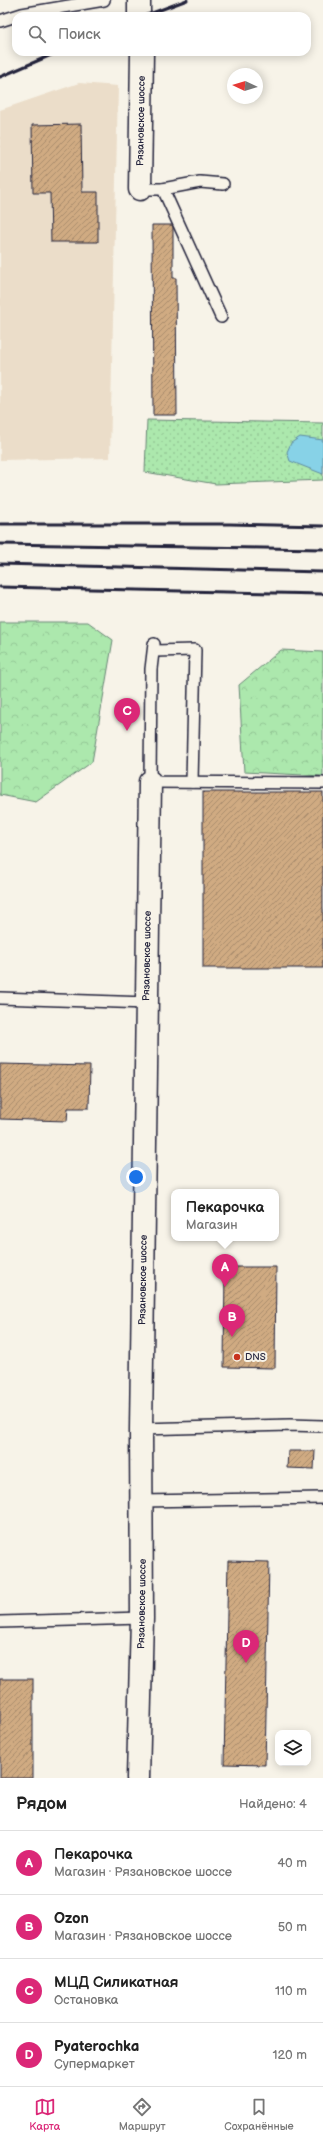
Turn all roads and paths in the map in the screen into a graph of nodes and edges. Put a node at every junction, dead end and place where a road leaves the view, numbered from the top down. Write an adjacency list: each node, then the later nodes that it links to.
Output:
1 (104, 0): 3 (lane)
2 (139, 0): 4 (street)
3 (34, 12)
4 (139, 12)
5 (12, 17): 6 (lane)
6 (0, 21)
7 (142, 56): 10 (street, Рязановское шоссе)
8 (223, 184): 9 (lane)
9 (164, 189): 10 (lane); 11 (lane)
10 (140, 190)
11 (221, 317)
12 (150, 782): 13 (lane); 13 (lane); 16 (street, Рязановское шоссе)
13 (192, 782): 14 (lane)
14 (323, 783)
15 (0, 998): 16 (lane)
16 (147, 1003): 18 (street, Рязановское шоссе)
17 (323, 1426): 18 (lane)
18 (142, 1429): 20 (street, Рязановское шоссе)
19 (323, 1498): 20 (lane)
20 (142, 1501): 21 (street, Рязановское шоссе)
21 (142, 1618): 22 (lane); 23 (street, Рязановское шоссе)
22 (0, 1622)
23 (138, 1778)

